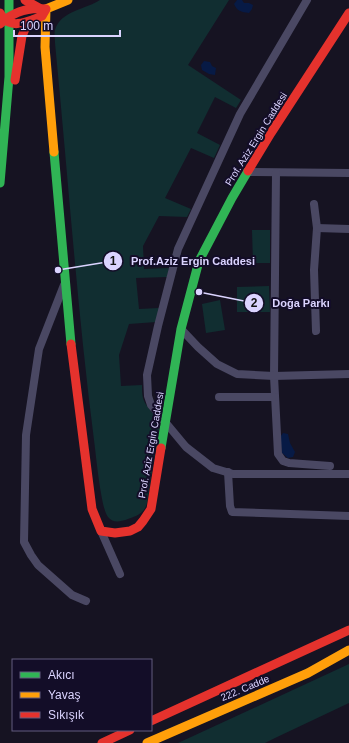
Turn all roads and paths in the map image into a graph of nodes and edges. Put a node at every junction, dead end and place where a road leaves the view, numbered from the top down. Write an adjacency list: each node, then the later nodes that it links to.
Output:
1 (9, 0): 7 (street)
2 (25, 0): 5 (street)
3 (68, 0): 5 (street)
4 (307, 0): 25 (street)
5 (43, 9): 7 (street); 8 (street); 18 (street)
6 (349, 12): 9 (street, Prof. Aziz Ergin Caddesi)
7 (5, 20): 8 (street); 10 (street)
8 (33, 20): 10 (street)
9 (344, 28): 11 (street, Prof. Aziz Ergin Caddesi)
10 (6, 124): 14 (street)
11 (247, 172): 12 (street); 19 (street, Prof. Aziz Ergin Caddesi)
12 (276, 173): 13 (street); 22 (street)
13 (349, 173)
14 (0, 183)
15 (314, 204): 16 (street)
16 (317, 228): 17 (street); 20 (street)
17 (349, 229)
18 (64, 284): 30 (street); 32 (street)
19 (181, 330): 22 (street); 25 (street, Prof. Aziz Ergin Caddesi)
20 (316, 331)
21 (349, 374): 22 (street)
22 (274, 376): 23 (street)
23 (275, 396): 24 (street); 26 (street)
24 (219, 397)
25 (166, 422): 27 (street); 30 (street, Prof. Aziz Ergin Caddesi)
26 (330, 466)
27 (228, 472): 28 (street); 29 (street)
28 (349, 474)
29 (349, 516)
30 (101, 531): 31 (street)
31 (120, 574)
32 (86, 601)
33 (349, 630): 35 (street, 222. Cadde)
34 (349, 650): 38 (street, 222. Cadde)
35 (152, 721)
36 (128, 731): 37 (street)
37 (102, 743)
38 (147, 743)

